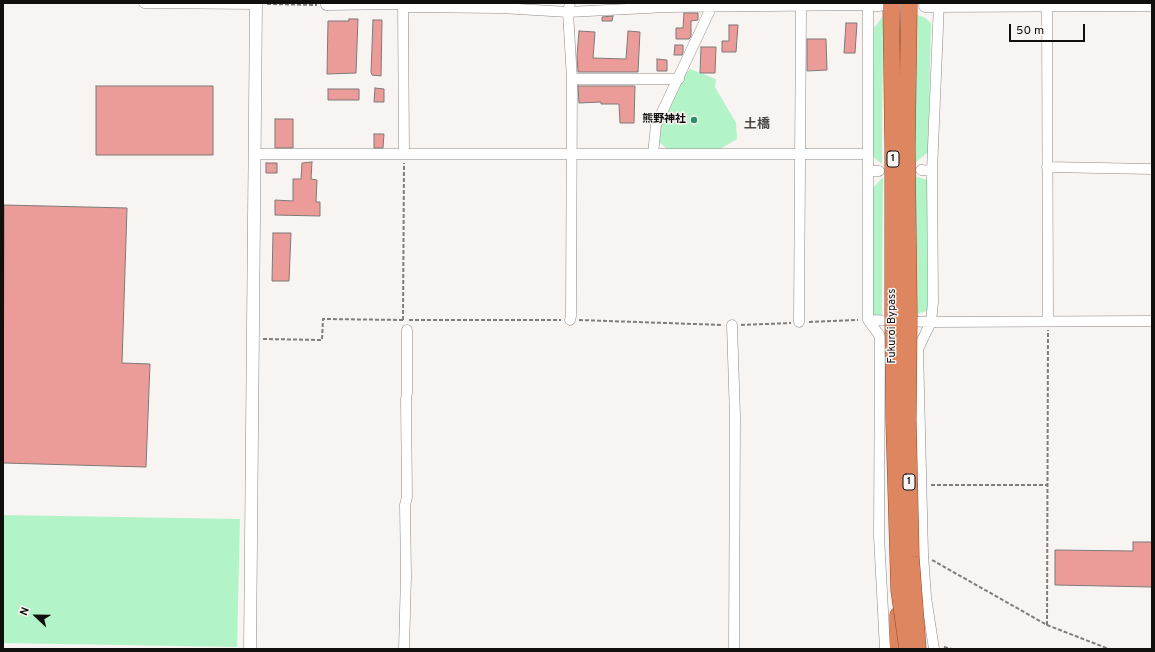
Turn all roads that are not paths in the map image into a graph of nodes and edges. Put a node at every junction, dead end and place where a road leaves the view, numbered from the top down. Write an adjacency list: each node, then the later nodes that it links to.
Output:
1 (144, 3): 3 (street)
2 (909, 3): 36 (highway, Fukuroi Bypass / 1, bridge)
3 (256, 4): 18 (street)
4 (877, 4): 14 (street); 23 (street); 36 (highway, Fukuroi Bypass / 1, bridge)
5 (939, 4): 6 (street); 12 (street); 27 (street)
6 (1047, 4): 11 (street); 24 (street)
7 (326, 5): 8 (street)
8 (403, 5): 9 (street); 19 (street)
9 (501, 5): 13 (street)
10 (738, 5): 14 (street); 15 (street)
11 (1152, 5)
12 (925, 6)
13 (569, 7): 15 (street); 16 (street)
14 (801, 7): 22 (street)
15 (711, 8): 17 (street)
16 (572, 79): 17 (street); 20 (street)
17 (679, 79): 21 (street)
18 (255, 154): 19 (street); 38 (street)
19 (404, 154): 20 (street)
20 (571, 154): 21 (street); 28 (street)
21 (653, 154): 22 (street)
22 (800, 154): 23 (street); 32 (street)
23 (868, 154): 29 (street)
24 (1047, 167): 25 (street); 30 (street)
25 (1152, 169)
26 (921, 170): 27 (street)
27 (932, 171): 33 (street)
28 (570, 320)
29 (868, 320): 33 (street); 37 (street)
30 (1048, 320): 31 (street); 33 (street)
31 (1152, 320)
32 (800, 322)
33 (931, 322): 44 (street)
34 (732, 325): 40 (street)
35 (407, 330): 39 (street)
36 (906, 590): 37 (highway, bridge); 41 (highway, Fukuroi Bypass / 1, bridge); 42 (highway, Fukuroi Bypass / 1, bridge); 43 (highway, bridge)
37 (889, 648)
38 (250, 649)
39 (404, 649)
40 (734, 649)
41 (907, 649)
42 (918, 649)
43 (926, 649)
44 (934, 649)

